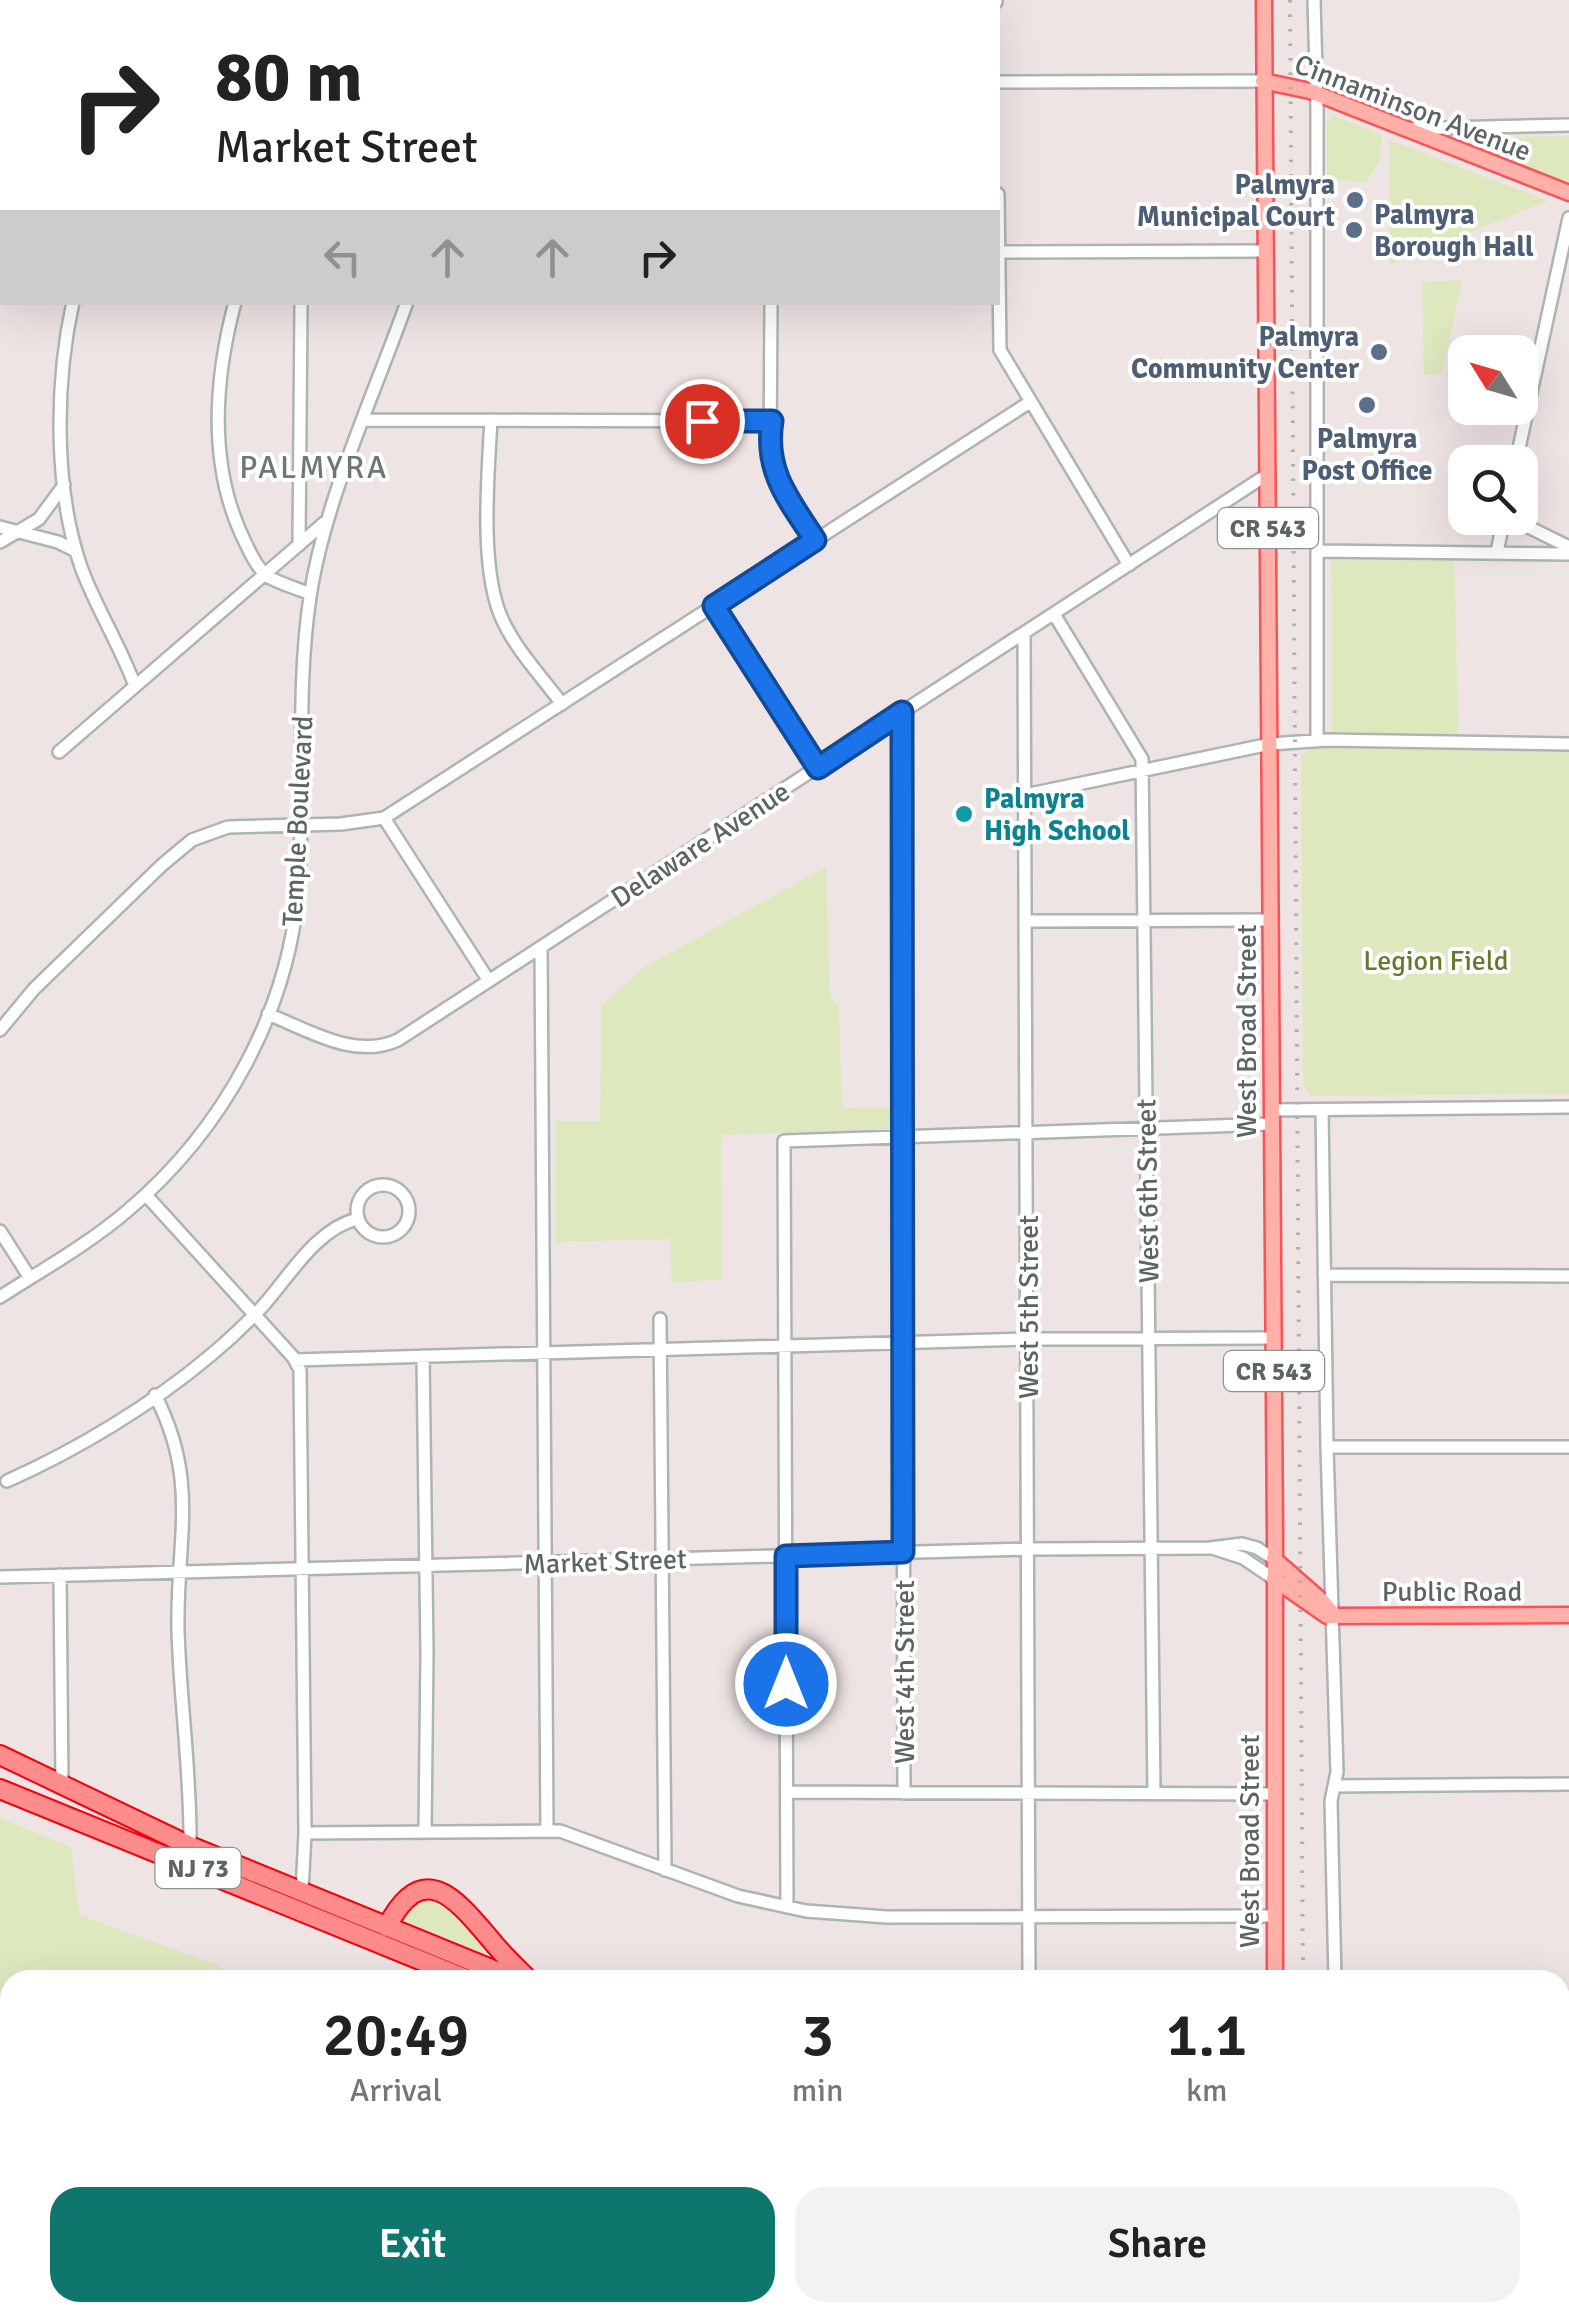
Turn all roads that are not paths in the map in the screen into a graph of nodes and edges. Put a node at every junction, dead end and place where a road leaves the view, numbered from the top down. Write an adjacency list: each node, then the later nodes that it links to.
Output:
1 (1264, 0): 3 (main road, CR 543)
2 (1314, 0): 5 (street)
3 (1264, 81): 4 (street, Cinnaminson Avenue); 5 (main road, Cinnaminson Avenue); 10 (main road, West Broad Street / CR 543)
4 (1000, 82)
5 (1317, 93): 7 (main road, Cinnaminson Avenue); 34 (street)
6 (1569, 125): 7 (street)
7 (1406, 129): 8 (main road, Cinnaminson Avenue)
8 (1569, 193)
9 (1569, 218): 22 (street)
10 (1264, 251): 11 (street); 23 (main road, West Broad Street / CR 543)
11 (1000, 252)
12 (73, 305): 24 (street)
13 (234, 305): 38 (street)
14 (300, 305): 32 (street)
15 (406, 305): 19 (street, Temple Boulevard)
16 (771, 305): 21 (street)
17 (999, 305): 18 (street)
18 (1030, 402): 30 (street); 37 (street)
19 (364, 420): 20 (street); 25 (street, Temple Boulevard)
20 (491, 420): 21 (street); 44 (street)
21 (772, 421): 30 (street)
22 (1520, 445)
23 (1268, 474): 37 (street, Delaware Avenue); 47 (main road, West Broad Street / CR 543)
24 (64, 485): 27 (street); 33 (street)
25 (328, 520): 32 (street); 39 (street, Temple Boulevard)
26 (0, 526): 27 (street)
27 (16, 533): 31 (street); 33 (street)
28 (1538, 534): 35 (street)
29 (1502, 535): 36 (street)
30 (815, 540): 40 (street)
31 (0, 542)
32 (299, 545): 38 (street)
33 (76, 551): 43 (street)
34 (1317, 551): 36 (street); 46 (street)
35 (1569, 551): 36 (street)
36 (1497, 552)
37 (1129, 564): 41 (street, Delaware Avenue)
38 (265, 574): 39 (street); 43 (street)
39 (310, 594): 54 (street, Temple Boulevard)
40 (714, 606): 44 (street); 50 (street)
41 (1054, 614): 42 (street, Delaware Avenue); 51 (street, West 6th Street)
42 (1024, 633): 45 (street, Delaware Avenue); 52 (street, West 5th Street)
43 (134, 686): 49 (street)
44 (562, 704): 53 (street)
45 (902, 712): 50 (street, Delaware Avenue); 67 (street, West 4th Street)
46 (1317, 741): 47 (street); 48 (street)
47 (1270, 744): 51 (street); 56 (main road, West Broad Street / CR 543)
48 (1569, 744)
49 (58, 752)
50 (818, 768): 58 (street, Delaware Avenue)
51 (1142, 771): 52 (street); 55 (street, West 6th Street)
52 (1025, 795): 57 (street, West 5th Street)
53 (384, 818): 54 (street); 59 (street)
54 (301, 824): 60 (street, Temple Boulevard); 61 (street)
55 (1144, 920): 56 (street); 57 (street); 65 (street, West 6th Street)
56 (1270, 920): 64 (main road, West Broad Street / CR 543)
57 (1026, 921): 66 (street, West 5th Street)
58 (541, 948): 59 (street, Delaware Avenue); 83 (street)
59 (489, 981): 60 (street, Delaware Avenue)
60 (268, 1014): 68 (street, Temple Boulevard)
61 (0, 1030)
62 (1569, 1107): 63 (street)
63 (1322, 1110): 64 (street); 71 (street)
64 (1272, 1117): 65 (street); 77 (main road, West Broad Street / CR 543)
65 (1146, 1128): 66 (street); 79 (street, West 6th Street)
66 (1027, 1132): 67 (street); 78 (street, West 5th Street)
67 (902, 1137): 80 (street, West 4th Street); 81 (street)
68 (146, 1195): 73 (street, Temple Boulevard); 75 (street)
69 (357, 1218): 69 (street); 75 (street)
70 (0, 1231): 73 (street)
71 (1324, 1276): 72 (street); 87 (street)
72 (1569, 1276)
73 (30, 1278): 74 (street, Temple Boulevard)
74 (0, 1297)
75 (256, 1314): 85 (street); 86 (street)
76 (660, 1320): 82 (street)
77 (1274, 1338): 79 (street); 96 (main road, West Broad Street / CR 543)
78 (1028, 1340): 79 (street); 80 (street); 91 (street, West 5th Street)
79 (1149, 1340): 92 (street, West 6th Street)
80 (903, 1343): 81 (street); 93 (street, West 4th Street)
81 (785, 1346): 82 (street); 94 (street)
82 (660, 1350): 83 (street); 95 (street)
83 (544, 1353): 84 (street); 97 (street)
84 (423, 1356): 85 (street); 98 (street)
85 (295, 1360): 99 (street)
86 (155, 1396): 89 (street); 100 (street)
87 (1327, 1447): 88 (street); 105 (street)
88 (1569, 1447)
89 (7, 1481)
90 (1210, 1548): 92 (street, Market Street); 96 (street, Market Street); 103 (street, Market Street)
91 (1030, 1549): 92 (street, Market Street); 93 (street, Market Street); 115 (street, West 5th Street)
92 (1150, 1550): 113 (street, West 6th Street)
93 (903, 1552): 94 (street, Market Street); 112 (street, West 4th Street)
94 (786, 1556): 95 (street, Market Street); 111 (street)
95 (660, 1559): 97 (street, Market Street); 120 (street)
96 (1274, 1559): 103 (main road, West Broad Street / CR 543); 105 (main road)
97 (546, 1562): 98 (street, Market Street); 117 (street)
98 (426, 1565): 99 (street, Market Street); 116 (street)
99 (303, 1568): 100 (street, Market Street); 118 (street)
100 (181, 1572): 101 (street, Market Street); 119 (street)
101 (60, 1575): 102 (street, Market Street); 108 (street)
102 (0, 1576)
103 (1274, 1579): 105 (main road, Public Road); 114 (main road, West Broad Street)
104 (1569, 1615): 105 (main road, Public Road)
105 (1334, 1616): 109 (street)
106 (0, 1755): 108 (highway, NJ 73)
107 (1569, 1784): 109 (street)
108 (62, 1785): 119 (highway, NJ 73)
109 (1334, 1786): 131 (street)
110 (0, 1789): 126 (highway, NJ 73)
111 (786, 1792): 112 (street); 122 (street)
112 (904, 1792): 115 (street)
113 (1154, 1793): 114 (street); 115 (street)
114 (1274, 1794): 124 (main road, West Broad Street)
115 (1027, 1795): 123 (street, West 5th Street)
116 (425, 1831): 117 (street); 118 (street)
117 (547, 1831): 120 (street)
118 (305, 1833): 121 (street)
119 (190, 1846): 121 (highway, NJ 73)
120 (665, 1870): 122 (street)
121 (302, 1892): 125 (highway, NJ 73)
122 (787, 1907): 123 (street)
123 (1031, 1915): 124 (street); 129 (street, West 5th Street)
124 (1274, 1916): 130 (main road, West Broad Street)
125 (387, 1927): 127 (highway, NJ 73); 128 (highway)
126 (444, 1970)
127 (493, 1970)
128 (520, 1970)
129 (1029, 1970)
130 (1275, 1970)
131 (1335, 1970)

